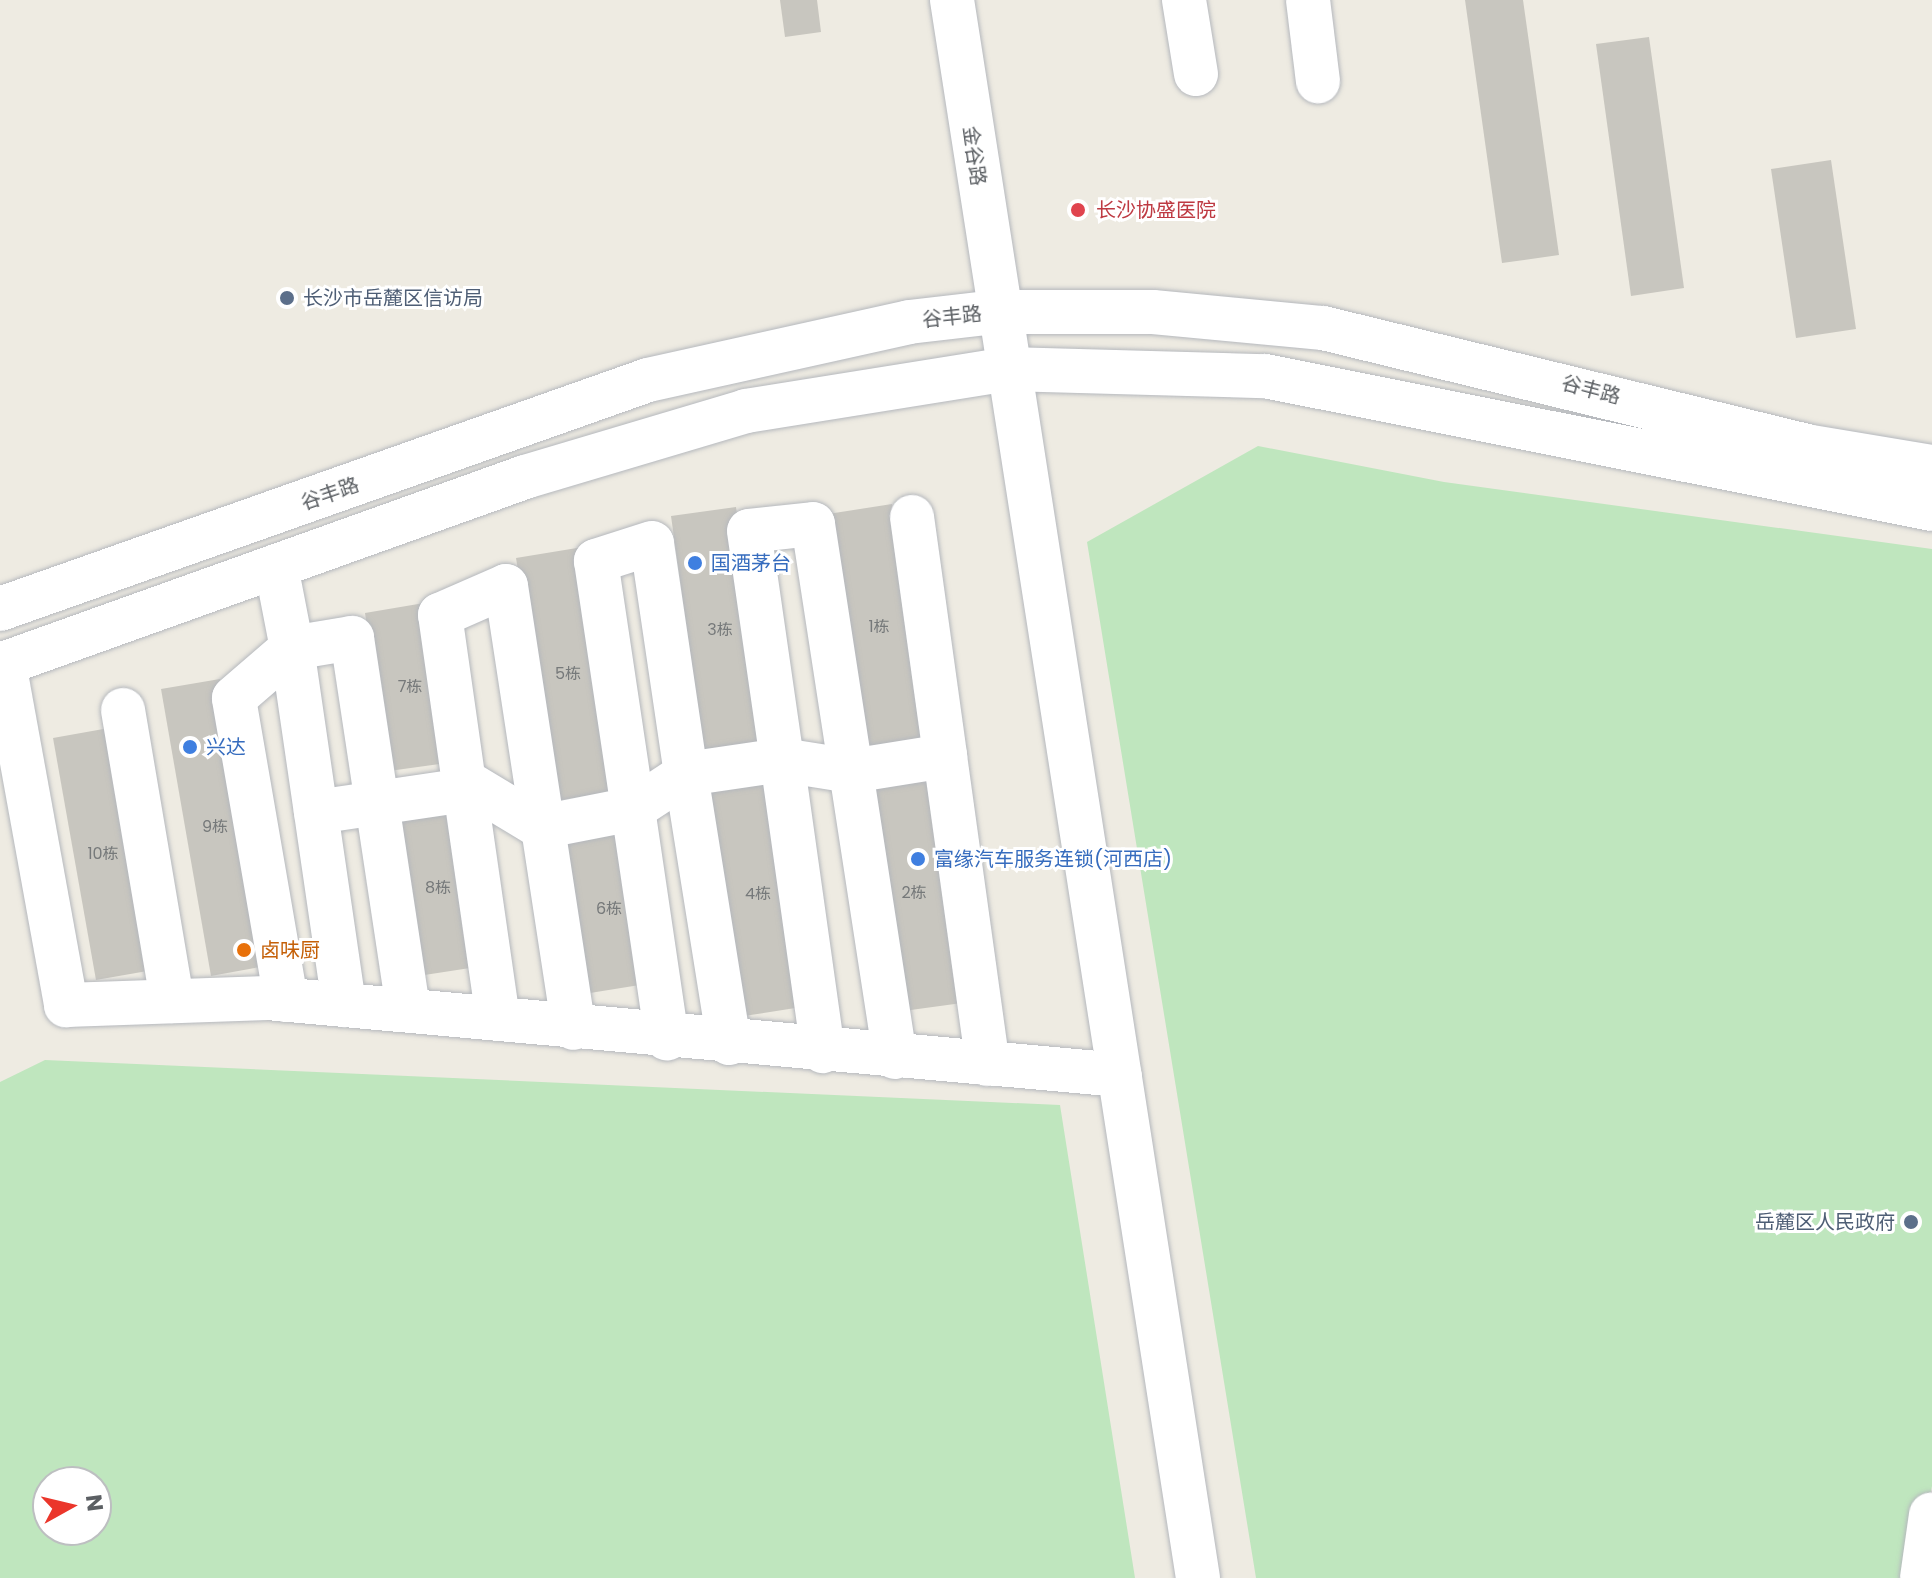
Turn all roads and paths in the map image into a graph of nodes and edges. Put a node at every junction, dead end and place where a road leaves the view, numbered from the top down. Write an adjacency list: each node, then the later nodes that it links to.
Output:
1 (952, 0): 6 (street, 金谷路)
2 (1184, 0): 4 (street)
3 (1308, 0): 5 (street)
4 (1196, 74)
5 (1318, 81)
6 (995, 312): 7 (street, 金谷路); 8 (street, 谷丰路); 12 (street, 谷丰路)
7 (1007, 369): 9 (street); 11 (street); 36 (street, 金谷路)
8 (1932, 467)
9 (1932, 509)
10 (912, 517): 16 (street)
11 (276, 566): 13 (street); 14 (street)
12 (0, 609)
13 (292, 648): 21 (street); 23 (street); 25 (street)
14 (2, 664): 26 (street)
15 (123, 710): 26 (street)
16 (945, 756): 18 (street); 35 (street)
17 (782, 760): 18 (street); 18 (street); 19 (street); 33 (street)
18 (851, 771): 34 (street)
19 (686, 774): 22 (street); 22 (street); 32 (street)
20 (464, 785): 21 (street); 24 (street); 24 (street); 29 (street)
21 (378, 801): 23 (street); 28 (street)
22 (633, 809): 24 (street); 31 (street)
23 (316, 812): 27 (street)
24 (541, 827): 30 (street)
25 (286, 1000): 26 (street); 27 (street)
26 (172, 1001)
27 (344, 1005): 28 (street)
28 (408, 1010): 29 (street)
29 (498, 1019): 30 (street)
30 (574, 1028): 31 (street)
31 (667, 1038): 32 (street)
32 (729, 1043): 33 (street)
33 (823, 1051): 34 (street)
34 (895, 1057): 35 (street)
35 (988, 1064): 36 (street)
36 (1120, 1075): 38 (street, 金谷路)
37 (1931, 1515): 39 (street)
38 (1198, 1578)
39 (1922, 1578)

